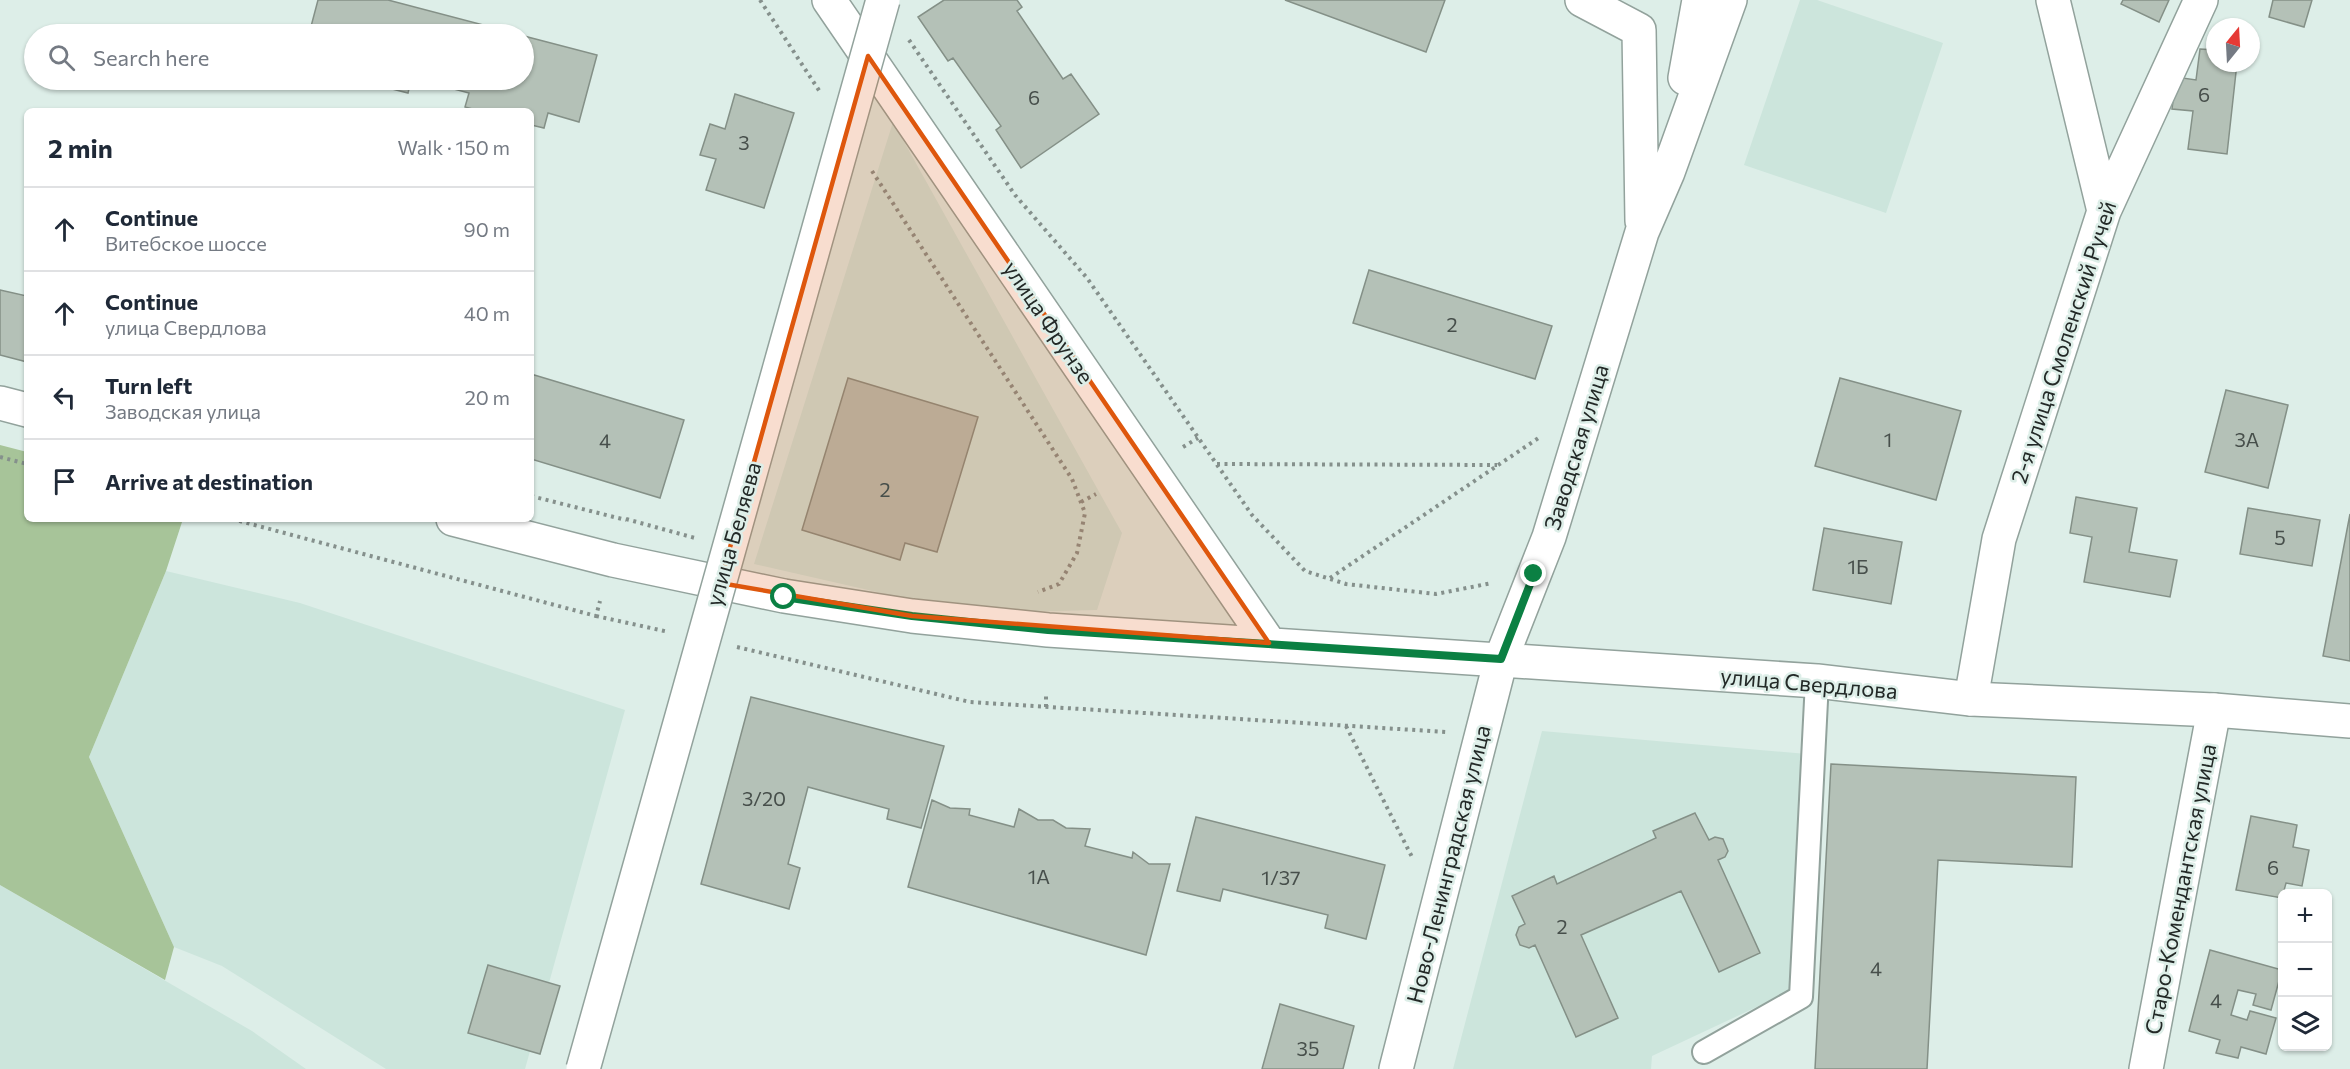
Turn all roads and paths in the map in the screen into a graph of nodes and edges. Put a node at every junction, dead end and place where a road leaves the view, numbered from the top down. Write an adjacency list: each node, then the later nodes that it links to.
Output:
1 (760, 0): 10 (path)
2 (829, 0): 38 (main road, улица Фрунзе)
3 (884, 0): 51 (main road, улица Беляева, bridge)
4 (1582, 0): 14 (main road, Заводская улица)
5 (1700, 0): 12 (main road, Заводская улица)
6 (1730, 0): 12 (main road, Заводская улица)
7 (2053, 0): 13 (main road)
8 (2201, 0): 13 (main road, 2-я улица Смоленский Ручей)
9 (908, 39): 18 (path)
10 (821, 93)
11 (866, 162): 26 (path)
12 (1668, 172): 14 (main road, Заводская улица)
13 (2104, 211): 43 (main road, 2-я улица Смоленский Ручей)
14 (1642, 232): 32 (main road, Заводская улица)
15 (0, 403): 16 (main road)
16 (24, 409)
17 (1544, 434): 23 (path)
18 (1198, 438): 19 (path); 22 (path)
19 (1183, 447)
20 (0, 457): 21 (path)
21 (24, 464)
22 (1216, 464): 23 (path); 33 (path)
23 (1499, 465): 33 (path)
24 (1096, 495): 26 (path)
25 (534, 497): 27 (path)
26 (1081, 502): 34 (path)
27 (626, 519): 30 (path); 31 (path)
28 (243, 522): 36 (path)
29 (465, 522): 38 (main road, улица Свердлова)
30 (623, 530)
31 (704, 540)
32 (1534, 574): 33 (path); 40 (main road, Заводская улица)
33 (1329, 579)
34 (1035, 593)
35 (600, 601): 36 (path)
36 (596, 616): 37 (path)
37 (675, 633)
38 (1269, 643): 40 (main road, улица Свердлова)
39 (731, 646): 44 (path)
40 (1501, 659): 41 (main road, улица Свердлова); 48 (main road, Ново-Ленинградская улица)
41 (1817, 681): 43 (main road, улица Свердлова); 50 (lane)
42 (1046, 693): 44 (path)
43 (1971, 699): 45 (main road, улица Свердлова)
44 (1046, 706): 47 (path)
45 (2214, 710): 46 (main road, улица Свердлова); 53 (main road, Старо-Комендантская улица)
46 (2350, 721)
47 (1346, 726): 48 (path); 49 (path)
48 (1482, 734): 49 (main road, Ново-Ленинградская улица)
49 (1437, 907): 52 (main road, Ново-Ленинградская улица)
50 (1704, 1052)
51 (583, 1069)
52 (1396, 1069)
53 (2146, 1069)

